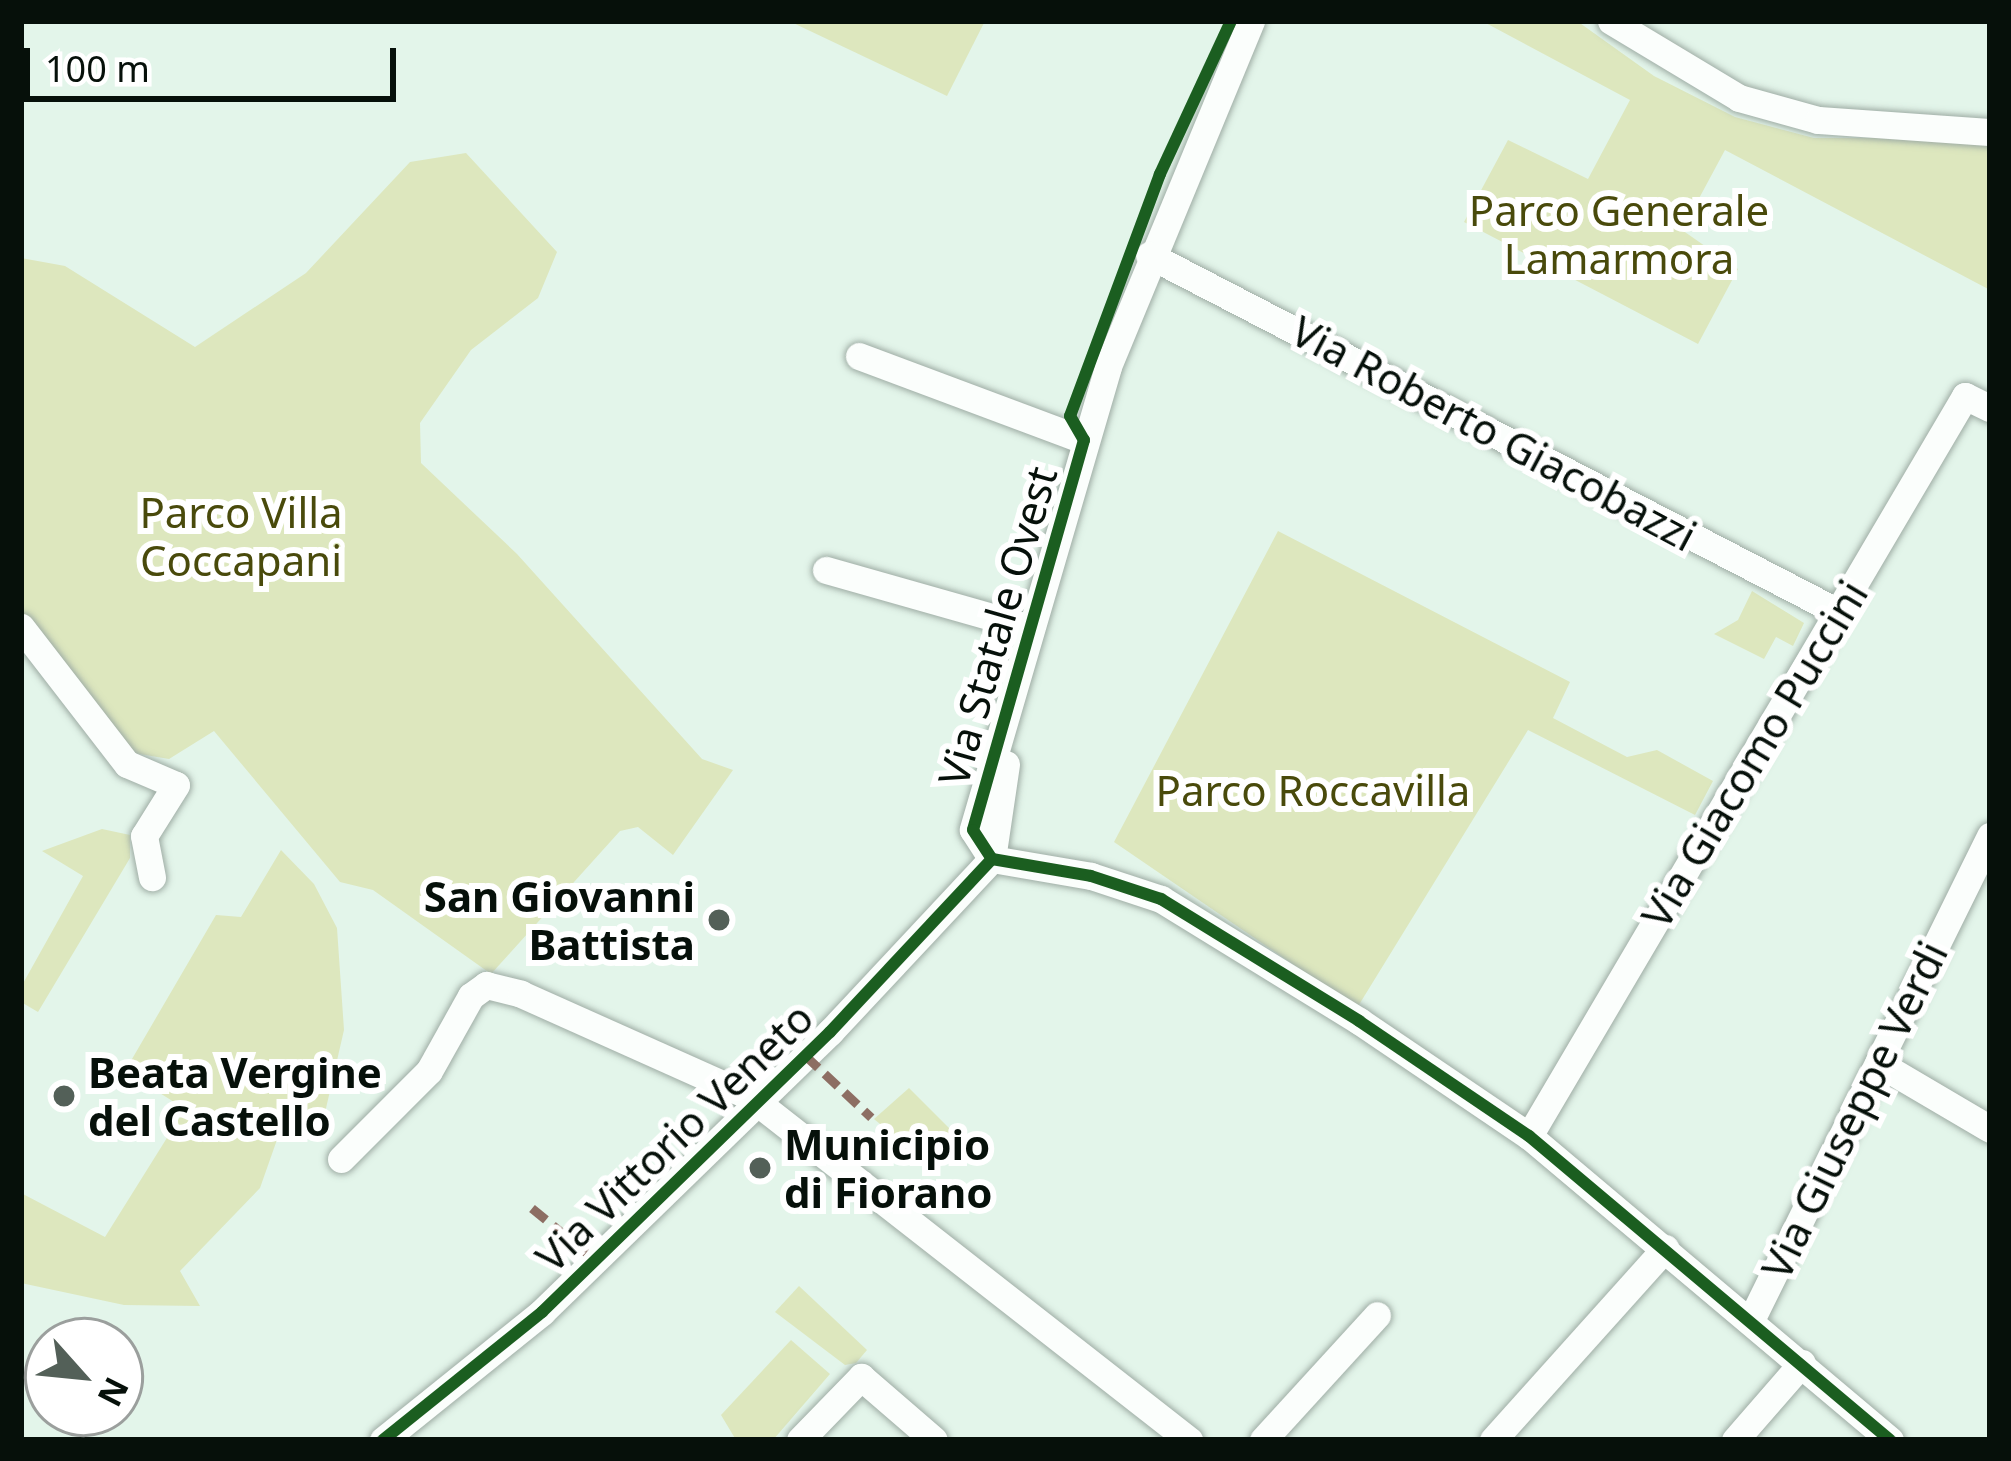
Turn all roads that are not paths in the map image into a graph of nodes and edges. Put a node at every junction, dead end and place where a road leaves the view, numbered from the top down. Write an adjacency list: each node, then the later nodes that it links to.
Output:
1 (1251, 21): 6 (street, Via Statale Ovest)
2 (1611, 21): 4 (street)
3 (1990, 112): 4 (street)
4 (1890, 127): 5 (street)
5 (1990, 131)
6 (1149, 255): 9 (street, Via Statale Ovest); 11 (street, Via Roberto Giacobazzi)
7 (860, 356): 9 (street, Via Statale Ovest)
8 (1990, 408): 11 (street, Via Giacomo Puccini)
9 (1084, 440): 13 (street, Via Statale Ovest)
10 (826, 570): 13 (street, Via Statale Ovest)
11 (1838, 612): 22 (street, Via Giacomo Puccini)
12 (21, 627): 18 (street)
13 (1031, 628): 14 (street, Via Statale Ovest)
14 (1006, 731): 16 (street, Via Statale Ovest); 16 (street, Via Statale Ovest)
15 (1990, 836): 17 (street, Via Giuseppe Verdi)
16 (992, 860): 20 (street, Via Vittorio Veneto); 22 (street)
17 (1983, 869): 19 (street, Via Giuseppe Verdi)
18 (152, 877)
19 (1878, 1063): 21 (street); 26 (street, Via Giuseppe Verdi)
20 (754, 1101): 23 (street); 28 (street, Via Vittorio Veneto); 31 (street)
21 (1990, 1129)
22 (1528, 1136): 24 (street)
23 (341, 1160)
24 (1665, 1248): 26 (street); 33 (street)
25 (1377, 1316): 32 (street)
26 (1750, 1320): 27 (street)
27 (1802, 1363): 34 (street); 35 (street)
28 (383, 1440)
29 (800, 1440): 30 (street)
30 (934, 1440)
31 (1189, 1440)
32 (1263, 1440)
33 (1493, 1440)
34 (1735, 1440)
35 (1890, 1440)

